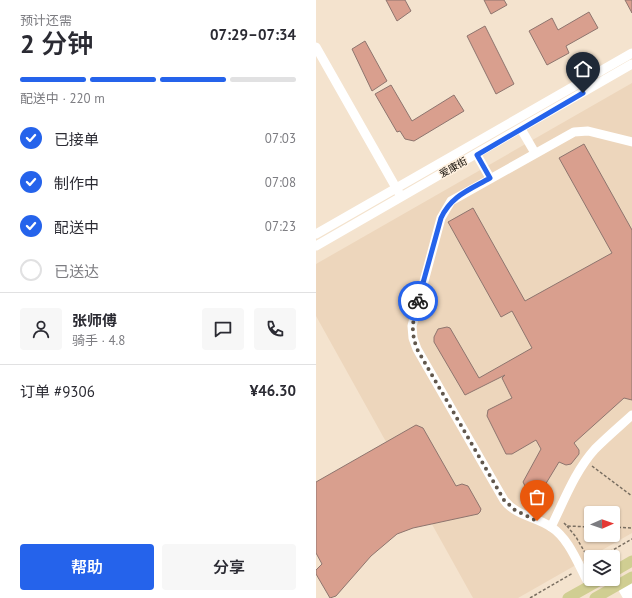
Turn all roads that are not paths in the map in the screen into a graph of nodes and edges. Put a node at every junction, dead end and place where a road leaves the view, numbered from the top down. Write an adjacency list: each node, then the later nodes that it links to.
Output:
1 (316, 47): 9 (street)
2 (632, 53): 9 (street, 爱康街)
3 (632, 64): 4 (street, 爱康街)
4 (521, 129): 6 (street); 7 (street, 爱康街)
5 (632, 142): 6 (street)
6 (535, 152): 8 (street)
7 (477, 155): 8 (street); 9 (street, 爱康街)
8 (490, 178): 13 (street)
9 (399, 193): 10 (street, 爱康街); 11 (street, 爱康街)
10 (316, 234)
11 (316, 246)
12 (632, 415): 13 (street)
13 (551, 527): 16 (street)
14 (632, 561): 15 (main road)
15 (620, 568)
16 (584, 576)
17 (626, 580): 19 (street); 21 (main road); 22 (street)
18 (590, 586): 20 (main road)
19 (632, 592)
20 (568, 598)
21 (595, 598)
22 (628, 598)

